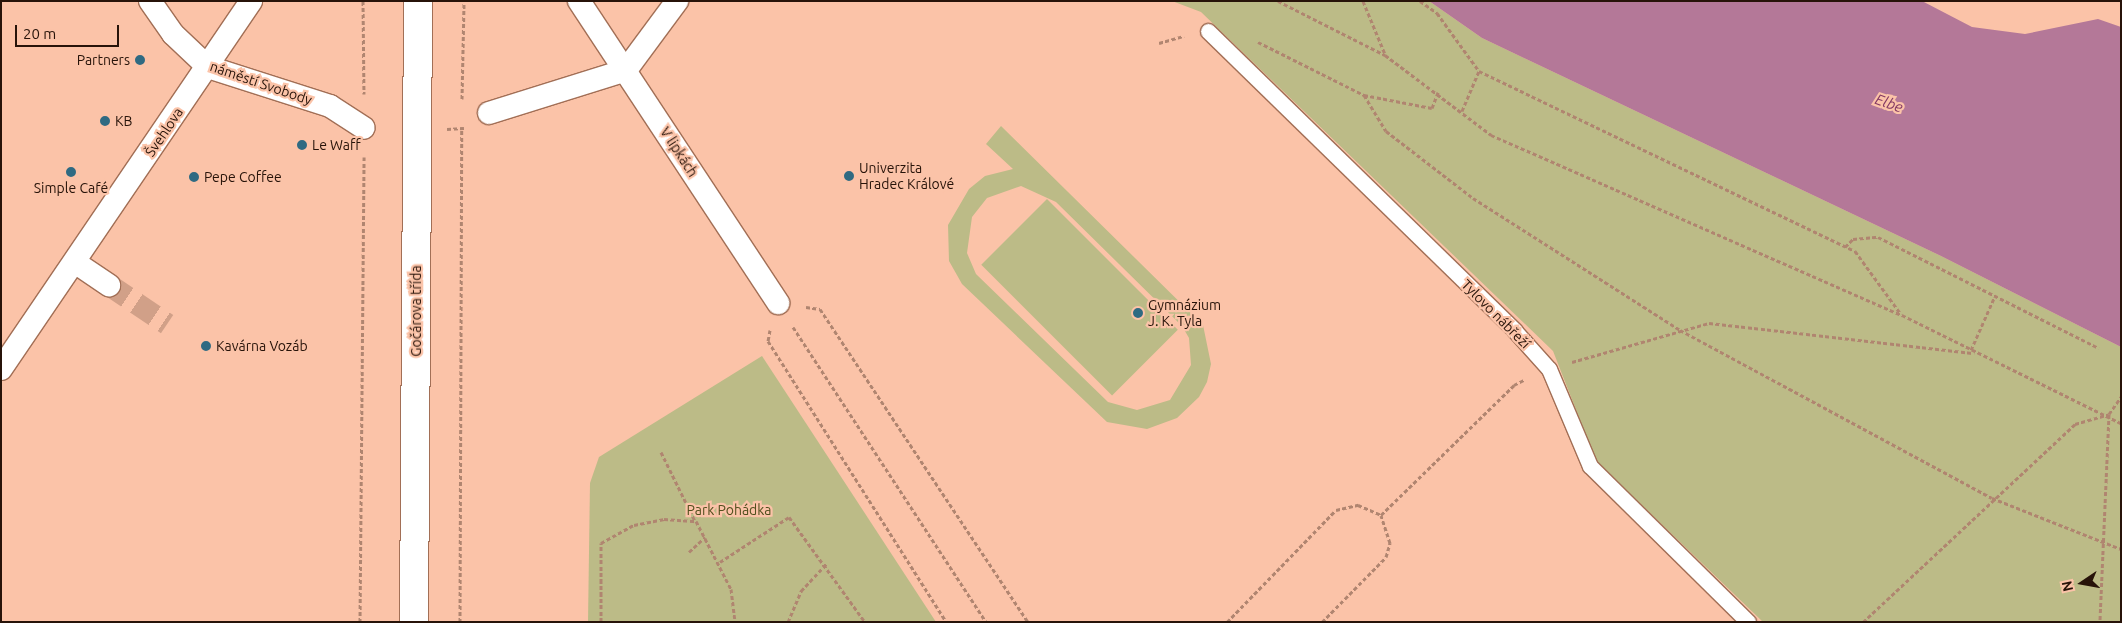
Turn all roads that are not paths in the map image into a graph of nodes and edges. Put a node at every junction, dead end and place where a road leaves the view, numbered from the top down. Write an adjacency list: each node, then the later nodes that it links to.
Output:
1 (150, 1): 7 (street, náměstí Svobody)
2 (251, 1): 7 (street, Švehlova)
3 (418, 1): 15 (street, Gočárova třída)
4 (579, 1): 8 (street, V lipkách)
5 (677, 1): 8 (street)
6 (1208, 31): 16 (lane, Tylovo nábřeží)
7 (208, 68): 10 (street, náměstí Svobody); 11 (street, Švehlova)
8 (626, 70): 9 (street); 13 (street, V lipkách)
9 (489, 113)
10 (364, 128)
11 (76, 263): 12 (street); 14 (street, Švehlova)
12 (109, 285)
13 (778, 303)
14 (1, 369)
15 (414, 622)
16 (1748, 622)

